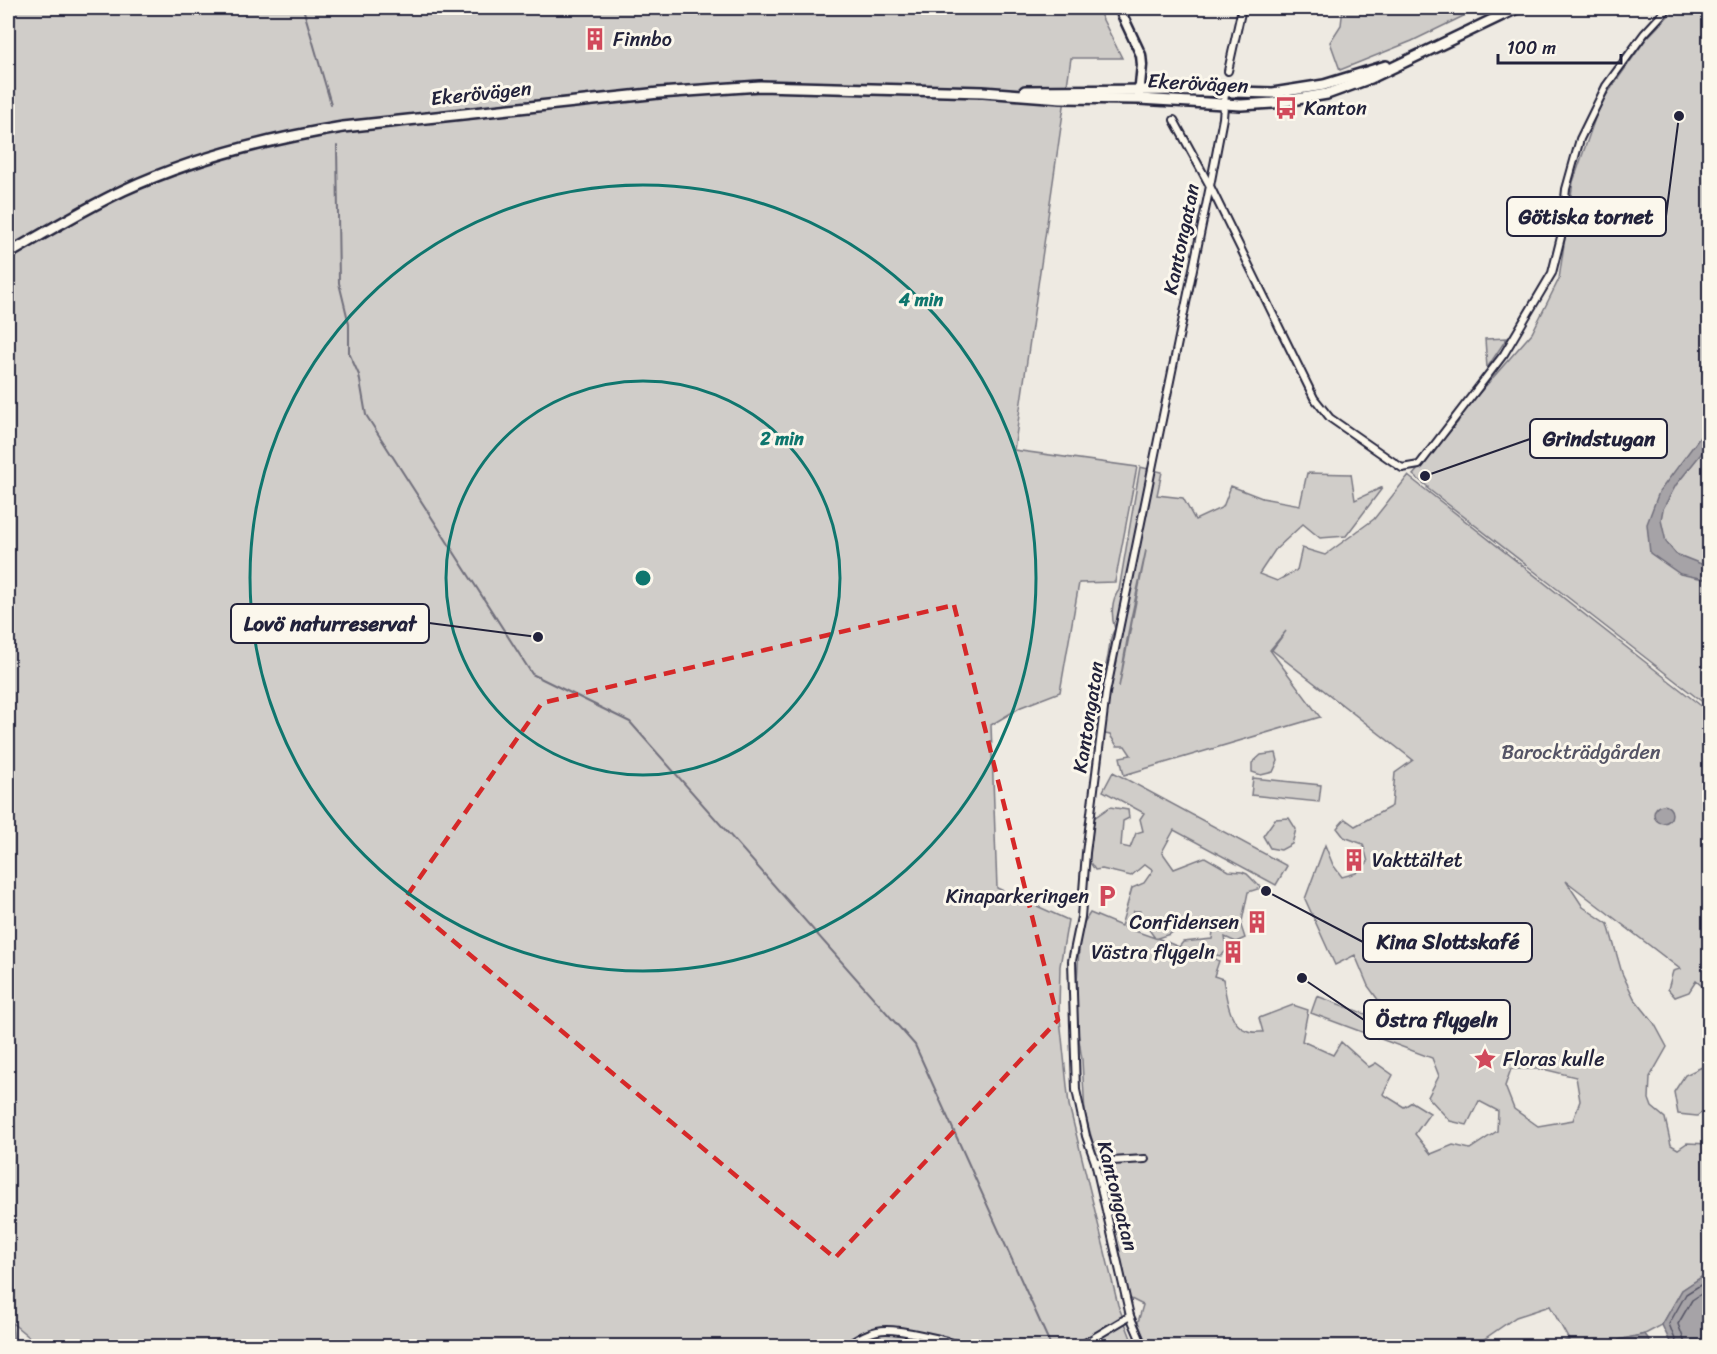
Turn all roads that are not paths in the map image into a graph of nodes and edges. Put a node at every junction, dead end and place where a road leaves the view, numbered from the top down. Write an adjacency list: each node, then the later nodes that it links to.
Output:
1 (1119, 8): 8 (street)
2 (1242, 8): 6 (street)
3 (1517, 8): 5 (main road, Ekerövägen)
4 (1668, 8): 11 (street)
5 (1403, 62): 7 (main road, Ekerövägen); 9 (main road, Ekerövägen)
6 (1228, 71)
7 (1225, 93): 8 (main road, Ekerövägen); 9 (street, Kantongatan)
8 (1139, 95): 9 (main road, Ekerövägen); 12 (main road, Ekerövägen)
9 (1223, 103): 11 (street, Kantongatan)
10 (1174, 120): 11 (street)
11 (1210, 186): 14 (street, Kantongatan)
12 (8, 254)
13 (1145, 1159): 14 (street)
14 (1095, 1162): 15 (street, Kantongatan)
15 (1130, 1316): 18 (street); 19 (street, Kantongatan)
16 (847, 1347): 17 (street)
17 (960, 1347)
18 (1080, 1347)
19 (1143, 1347)

